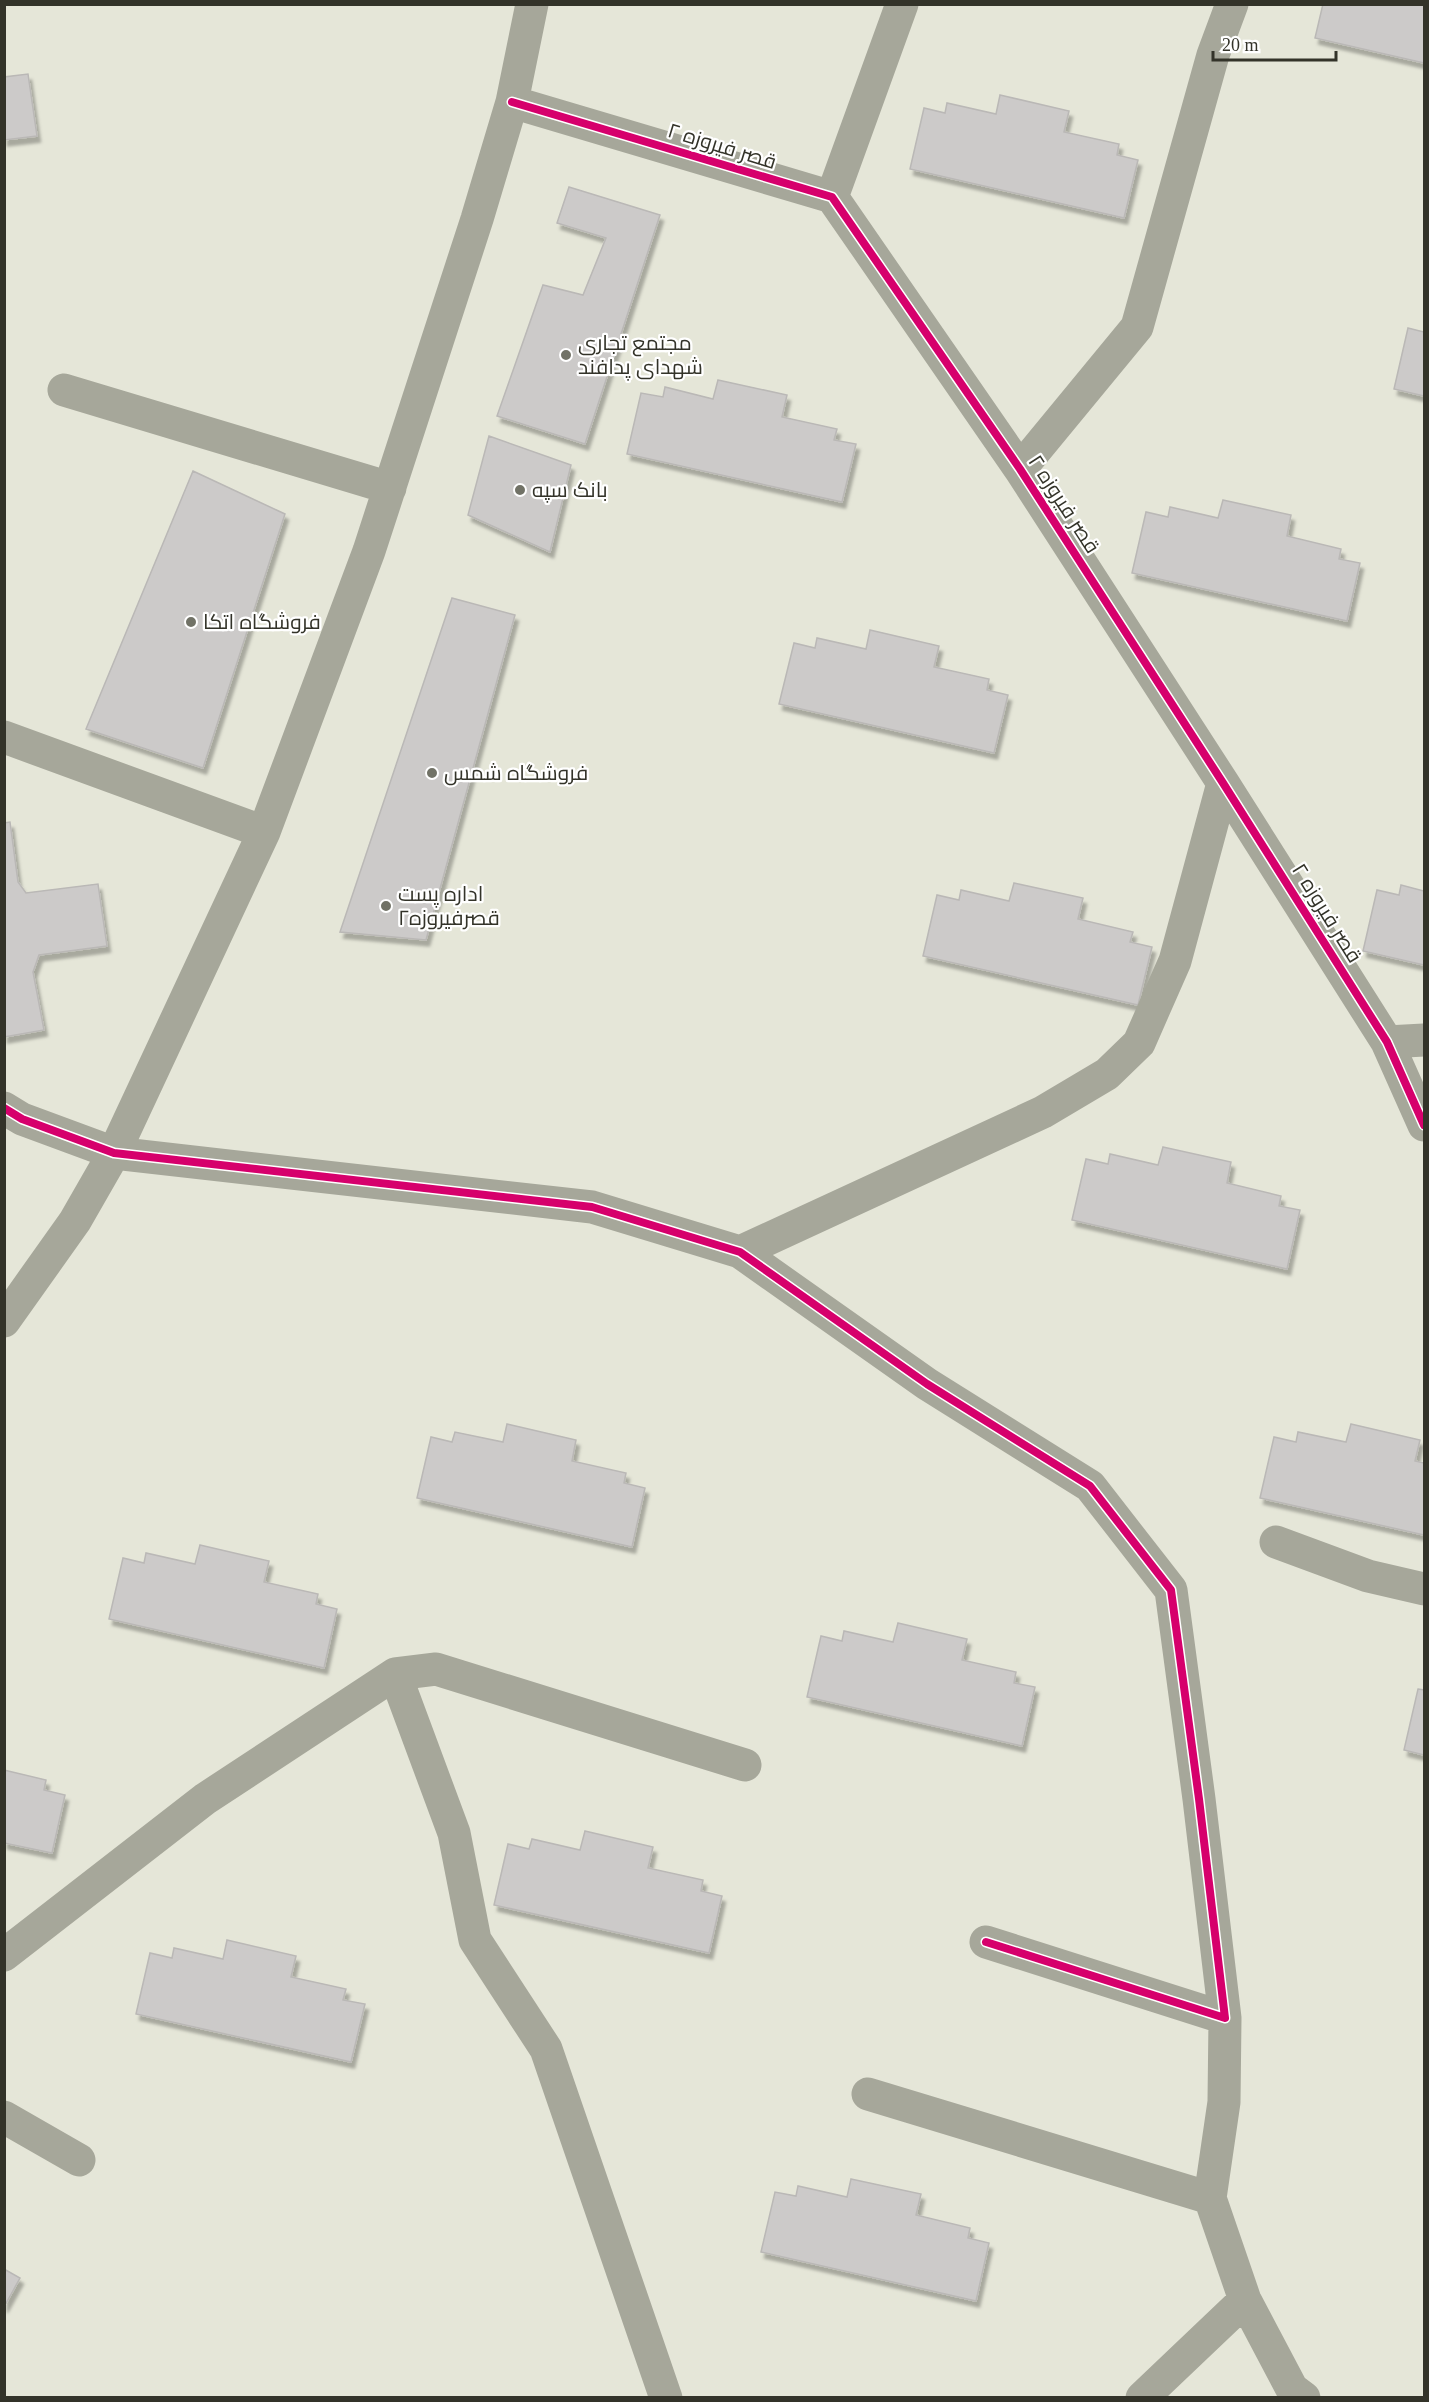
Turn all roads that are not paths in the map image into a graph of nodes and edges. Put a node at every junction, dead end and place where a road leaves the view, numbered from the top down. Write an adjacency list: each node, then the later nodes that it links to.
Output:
1 (532, 4): 4 (street)
2 (902, 4): 5 (street)
3 (1232, 4): 7 (street)
4 (512, 102): 5 (street, قصر فیروزه ۲); 8 (street)
5 (832, 197): 7 (street, قصر فیروزه ۲)
6 (64, 390): 8 (street)
7 (1020, 469): 10 (street, قصر فیروزه ۲)
8 (390, 488): 11 (street)
9 (4, 737): 11 (street)
10 (1223, 783): 13 (street, قصر فیروزه ۲); 17 (street)
11 (264, 832): 16 (street)
12 (1425, 1040): 13 (street)
13 (1387, 1042): 15 (street, قصر فیروزه ۲)
14 (4, 1108): 16 (street)
15 (1425, 1125)
16 (114, 1153): 17 (street); 18 (street)
17 (740, 1252): 25 (street)
18 (4, 1321)
19 (1276, 1542): 20 (street)
20 (1425, 1589)
21 (395, 1674): 22 (street); 24 (street); 31 (street)
22 (745, 1765)
23 (986, 1942): 25 (street)
24 (4, 1955)
25 (1225, 2018): 29 (street)
26 (868, 2094): 29 (street)
27 (4, 2117): 28 (street)
28 (79, 2160)
29 (1210, 2198): 30 (street)
30 (1245, 2300): 32 (street); 33 (street)
31 (666, 2397)
32 (1142, 2397)
33 (1304, 2397)

